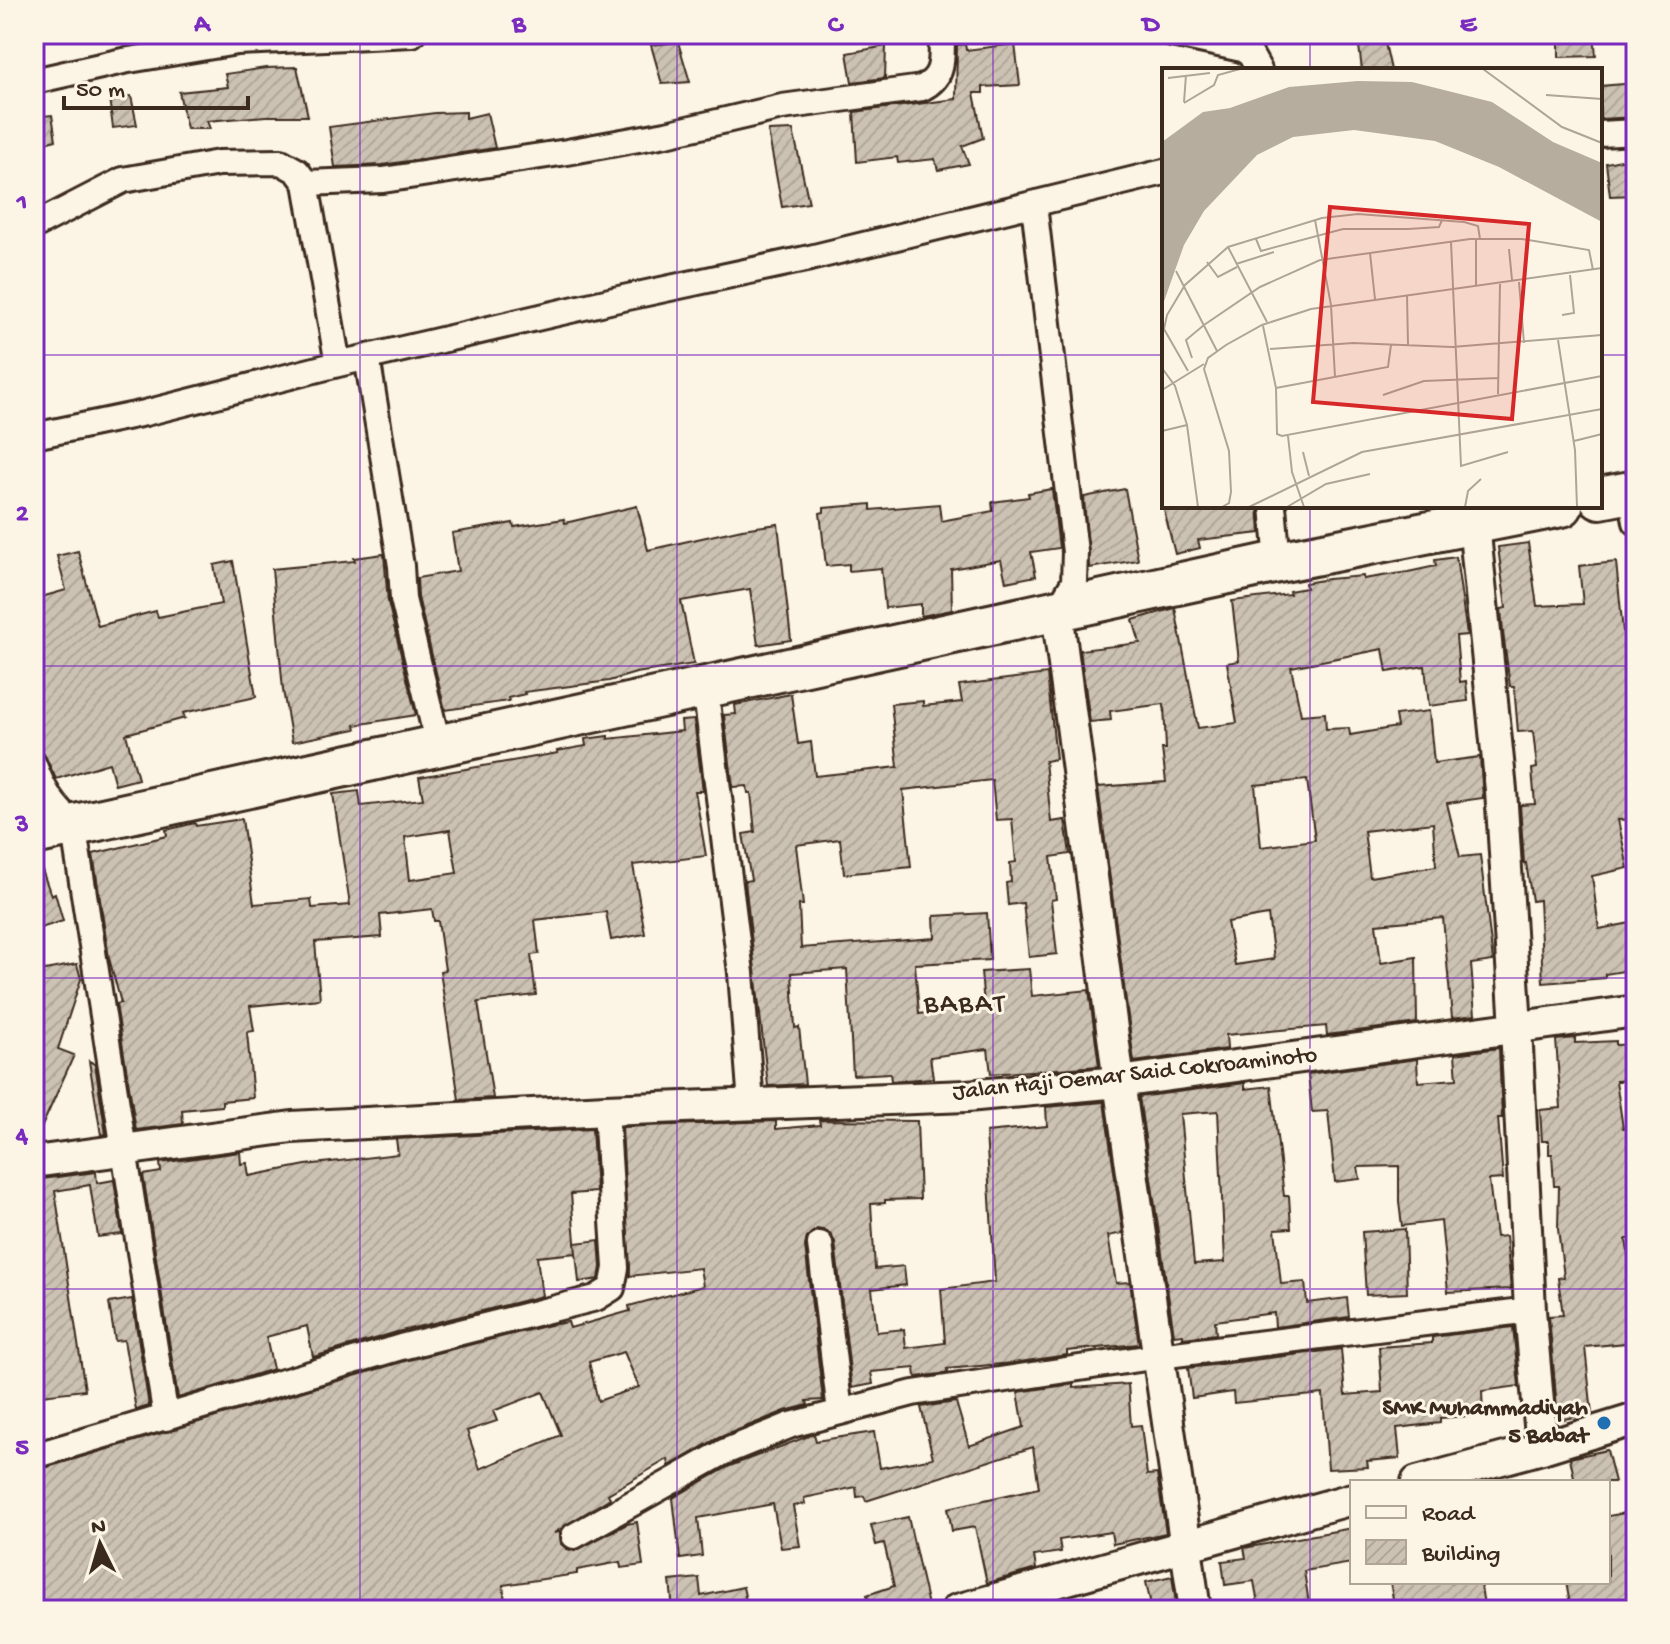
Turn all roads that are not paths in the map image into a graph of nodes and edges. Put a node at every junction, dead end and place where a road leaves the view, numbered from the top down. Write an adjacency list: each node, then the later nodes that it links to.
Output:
1 (412, 34): 5 (street)
2 (942, 34): 9 (street)
3 (1172, 34): 4 (street)
4 (1258, 68)
5 (34, 81)
6 (1636, 132): 7 (street)
7 (1602, 134)
8 (1162, 173): 10 (street)
9 (306, 183): 11 (street); 13 (street)
10 (1034, 205): 12 (street); 19 (street)
11 (34, 226)
12 (367, 357): 13 (street); 21 (street)
13 (338, 364): 14 (street)
14 (34, 436)
15 (1273, 508): 18 (street)
16 (1552, 508): 17 (highway)
17 (1474, 524): 18 (highway); 26 (street)
18 (1278, 562): 19 (highway)
19 (1057, 611): 20 (highway); 27 (street)
20 (705, 686): 21 (highway); 28 (street)
21 (438, 744): 23 (highway)
22 (34, 765): 23 (street)
23 (73, 824): 24 (highway); 30 (street)
24 (34, 834)
25 (1636, 1011): 26 (street, Jalan Haji Oemar Said Cokroaminoto)
26 (1516, 1027): 27 (street, Jalan Haji Oemar Said Cokroaminoto); 33 (street)
27 (1119, 1082): 28 (street, Jalan Haji Oemar Said Cokroaminoto); 34 (street)
28 (751, 1104): 29 (street, Jalan Haji Oemar Said Cokroaminoto)
29 (606, 1110): 30 (street, Jalan Haji Oemar Said Cokroaminoto); 36 (street)
30 (123, 1150): 31 (street, Jalan Haji Oemar Said Cokroaminoto); 36 (street)
31 (34, 1162)
32 (820, 1244): 35 (street)
33 (1530, 1310): 34 (street); 38 (street)
34 (1159, 1356): 35 (street); 43 (street)
35 (840, 1412): 42 (street)
36 (166, 1418): 39 (street)
37 (1636, 1419): 38 (street)
38 (1542, 1448): 40 (street)
39 (34, 1456)
40 (1424, 1480)
41 (1350, 1500): 43 (street)
42 (574, 1536)
43 (1185, 1545): 44 (street); 45 (street)
44 (957, 1610)
45 (1195, 1610)

